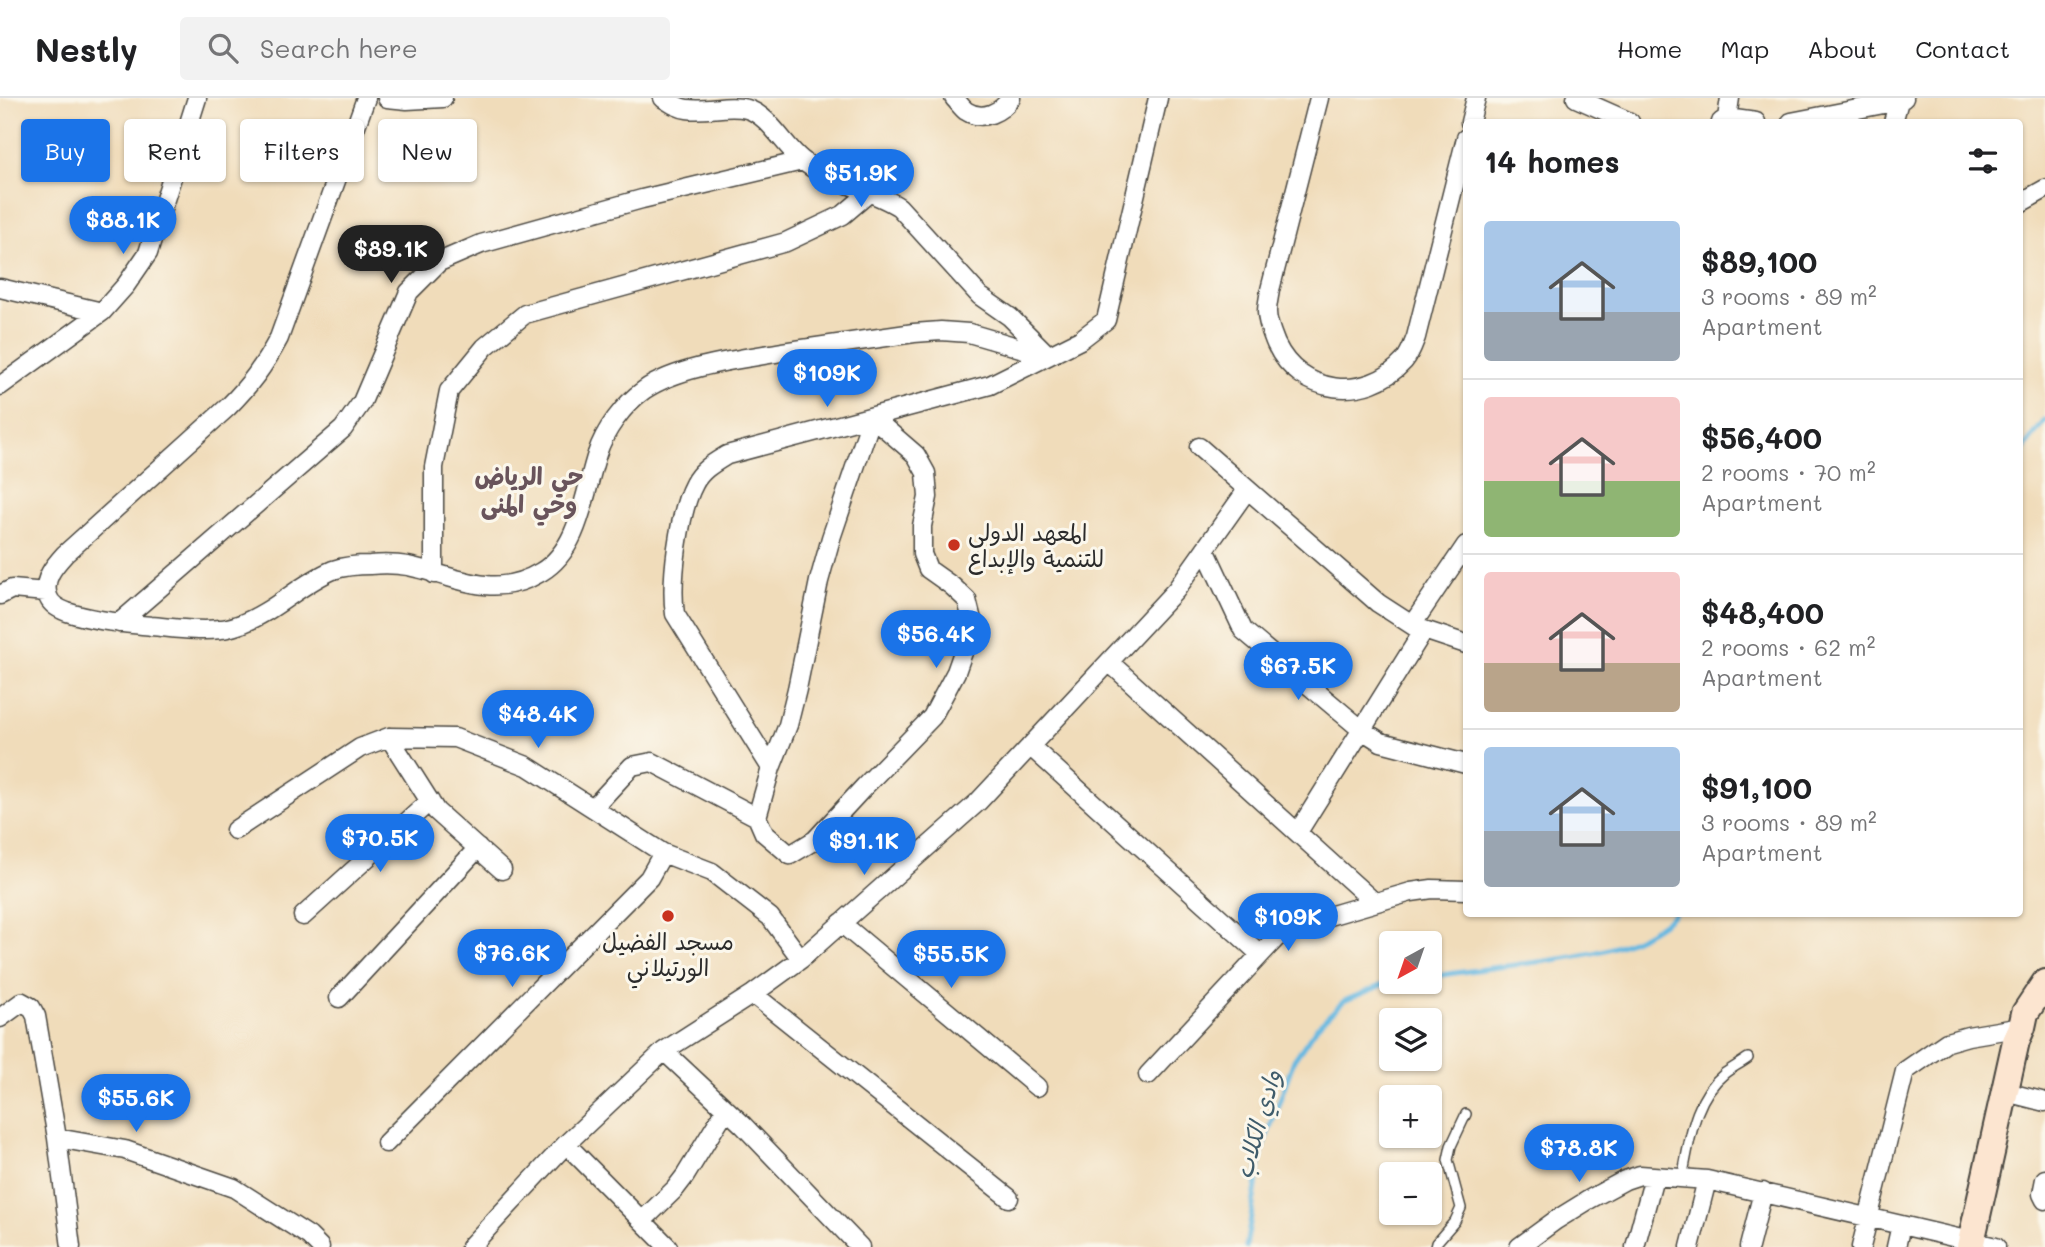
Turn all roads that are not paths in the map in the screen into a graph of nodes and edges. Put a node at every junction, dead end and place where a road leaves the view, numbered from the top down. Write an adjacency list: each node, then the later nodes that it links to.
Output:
1 (197, 98): 25 (street)
2 (366, 98): 35 (street)
3 (387, 98): 4 (street)
4 (443, 98)
5 (663, 98): 20 (street)
6 (954, 98): 7 (street)
7 (1011, 98)
8 (1158, 98): 26 (street)
9 (1319, 98): 19 (street)
10 (1476, 98): 14 (street)
11 (1576, 98): 15 (street)
12 (1730, 98): 16 (street)
13 (1902, 99): 17 (street); 18 (street)
14 (1471, 119)
15 (1623, 119)
16 (1724, 119)
17 (1805, 119)
18 (1894, 119)
19 (1463, 150)
20 (802, 161): 22 (street); 36 (street)
21 (2045, 189): 23 (street)
22 (870, 192): 26 (street); 33 (street)
23 (2023, 201)
24 (0, 288): 25 (street)
25 (102, 312): 27 (street)
26 (1048, 356): 28 (street); 33 (street)
27 (0, 386)
28 (872, 416): 44 (street); 44 (street); 47 (street)
29 (1199, 447): 30 (street)
30 (1247, 490): 31 (street); 37 (street)
31 (1205, 549): 39 (street); 40 (street)
32 (1463, 550): 37 (street)
33 (434, 574): 36 (street)
34 (4, 588): 35 (street)
35 (46, 592): 36 (street)
36 (120, 623)
37 (1418, 628): 38 (street); 40 (street)
38 (1463, 643)
39 (1109, 662): 42 (street); 49 (street)
40 (1362, 730): 43 (street); 49 (street)
41 (389, 737): 45 (street); 46 (street); 48 (street)
42 (1030, 746): 56 (street); 57 (street)
43 (1463, 763)
44 (771, 768): 47 (street)
45 (430, 801): 50 (street); 55 (street)
46 (593, 808): 47 (street); 51 (street)
47 (757, 817)
48 (235, 830)
49 (1298, 832): 54 (street)
50 (478, 848): 52 (street); 61 (street)
51 (663, 853): 58 (street); 73 (street)
52 (502, 870)
53 (1463, 890): 54 (street)
54 (1374, 902): 57 (street)
55 (303, 916)
56 (841, 923): 58 (street); 67 (street)
57 (1260, 954): 66 (street)
58 (801, 959): 60 (street)
59 (2045, 983): 63 (main road)
60 (753, 994): 64 (street); 80 (street)
61 (339, 998)
62 (0, 1018): 72 (street)
63 (2022, 1027): 68 (main road); 82 (street)
64 (664, 1052): 70 (street); 74 (street)
65 (1748, 1058): 76 (lane)
66 (1148, 1075)
67 (1037, 1087)
68 (2006, 1092): 69 (street); 85 (main road)
69 (2045, 1102)
70 (726, 1109): 83 (street); 90 (street)
71 (1466, 1114): 91 (lane)
72 (57, 1138): 87 (street); 88 (street)
73 (386, 1143)
74 (566, 1144): 83 (street); 89 (street)
75 (1654, 1177): 76 (street); 92 (street); 93 (street)
76 (1682, 1178): 78 (street)
77 (2045, 1179): 81 (street)
78 (1707, 1180): 79 (street); 94 (street)
79 (1763, 1192): 82 (street); 95 (street)
80 (1009, 1198)
81 (2045, 1200)
82 (1868, 1217): 84 (street); 96 (street)
83 (642, 1221): 86 (street)
84 (1901, 1225): 85 (street); 97 (street)
85 (1979, 1245)
86 (665, 1246)
87 (71, 1247)
88 (320, 1247)
89 (470, 1247)
90 (860, 1247)
91 (1435, 1247)
92 (1519, 1247)
93 (1634, 1247)
94 (1690, 1247)
95 (1749, 1247)
96 (1861, 1247)
97 (1896, 1247)

